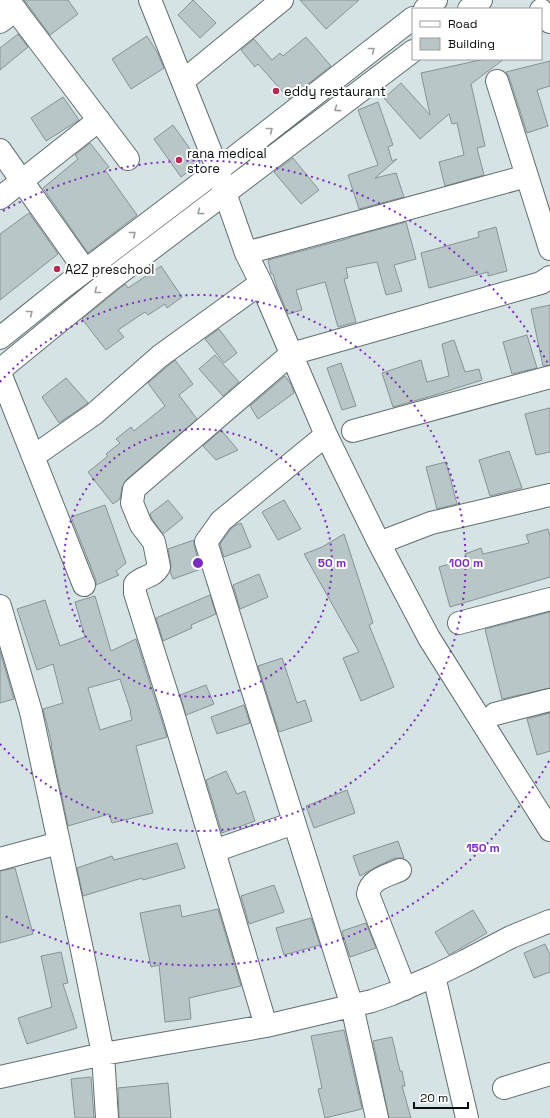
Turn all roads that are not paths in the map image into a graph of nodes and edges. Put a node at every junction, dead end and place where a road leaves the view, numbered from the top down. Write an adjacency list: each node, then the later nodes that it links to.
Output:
1 (282, 0): 10 (street)
2 (481, 0): 4 (street)
3 (157, 3): 10 (street)
4 (470, 8)
5 (8, 11): 12 (street)
6 (542, 11): 8 (street)
7 (412, 19): 15 (street, one-way to 7)
8 (550, 22)
9 (412, 53): 18 (street, one-way to 18)
10 (183, 81): 15 (street)
11 (496, 81): 16 (street)
12 (99, 120): 14 (street); 17 (street)
13 (0, 150): 17 (street)
14 (128, 159)
15 (218, 170): 18 (street); 22 (street, one-way to 15)
16 (527, 176): 20 (street); 21 (street)
17 (22, 181): 19 (street); 22 (street)
18 (225, 193): 21 (street); 27 (street, one-way to 27)
19 (0, 198)
20 (550, 250)
21 (246, 253): 24 (street)
22 (85, 270): 25 (street, one-way to 22)
23 (550, 277): 26 (street)
24 (261, 283): 26 (street); 32 (street)
25 (0, 338)
26 (291, 354): 31 (street); 45 (street)
27 (0, 370)
28 (0, 374): 32 (street)
29 (550, 377): 30 (street)
30 (353, 431)
31 (326, 435): 34 (street); 42 (street)
32 (34, 456): 35 (street)
33 (550, 495): 34 (street)
34 (379, 543): 41 (street)
35 (84, 586)
36 (550, 599): 38 (street)
37 (0, 606): 44 (street)
38 (459, 623)
39 (550, 700): 40 (street)
40 (495, 714)
41 (544, 809): 43 (street)
42 (294, 823): 45 (street); 51 (street)
43 (550, 830)
44 (59, 843): 46 (street); 53 (street)
45 (214, 851): 52 (street)
46 (0, 859)
47 (400, 870): 50 (street)
48 (550, 921): 49 (street)
49 (434, 976): 50 (street); 59 (street)
50 (405, 988): 51 (street)
51 (352, 1006): 52 (street); 58 (street)
52 (266, 1026): 53 (street)
53 (103, 1054): 55 (street); 57 (street)
54 (550, 1074): 56 (street)
55 (0, 1077)
56 (504, 1088)
57 (107, 1118)
58 (377, 1118)
59 (467, 1118)

